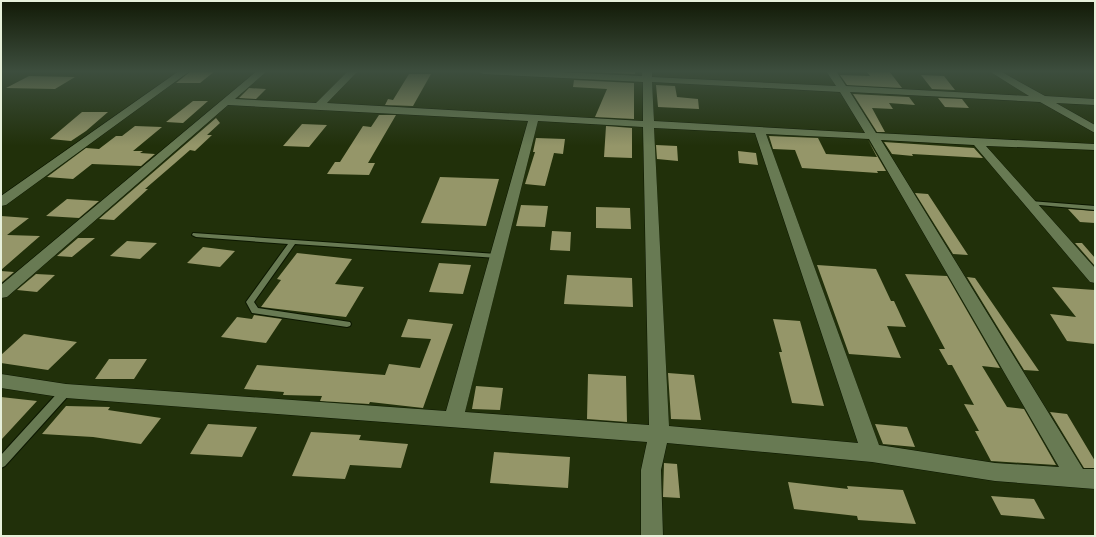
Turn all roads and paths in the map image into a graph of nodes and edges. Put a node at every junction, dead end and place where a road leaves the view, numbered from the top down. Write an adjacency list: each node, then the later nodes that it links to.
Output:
1 (150, 96): 19 (street)
2 (232, 96): 9 (street)
3 (329, 96): 11 (street)
4 (648, 96): 13 (street)
5 (847, 96): 16 (street)
6 (983, 96): 8 (street)
7 (1037, 96): 8 (street)
8 (1042, 99): 10 (street); 15 (street)
9 (225, 102): 11 (street); 26 (street)
10 (1095, 102)
11 (319, 106): 12 (street)
12 (534, 117): 13 (street); 24 (street)
13 (649, 123): 14 (street); 31 (street)
14 (759, 129): 16 (street); 32 (street)
15 (1095, 130)
16 (872, 135): 17 (street); 34 (street)
17 (977, 142): 18 (street); 20 (street)
18 (1095, 147)
19 (1, 202)
20 (1030, 203): 21 (lane); 25 (street)
21 (1095, 208)
22 (196, 235): 23 (lane)
23 (293, 242): 24 (lane); 27 (lane)
24 (497, 256): 30 (street)
25 (1095, 278)
26 (1, 293)
27 (347, 324)
28 (1, 381): 29 (street)
29 (66, 391): 30 (street); 33 (lane)
30 (454, 418): 31 (street)
31 (659, 434): 32 (street); 35 (street)
32 (872, 453): 34 (street)
33 (1, 463)
34 (1086, 478)
35 (652, 536)

